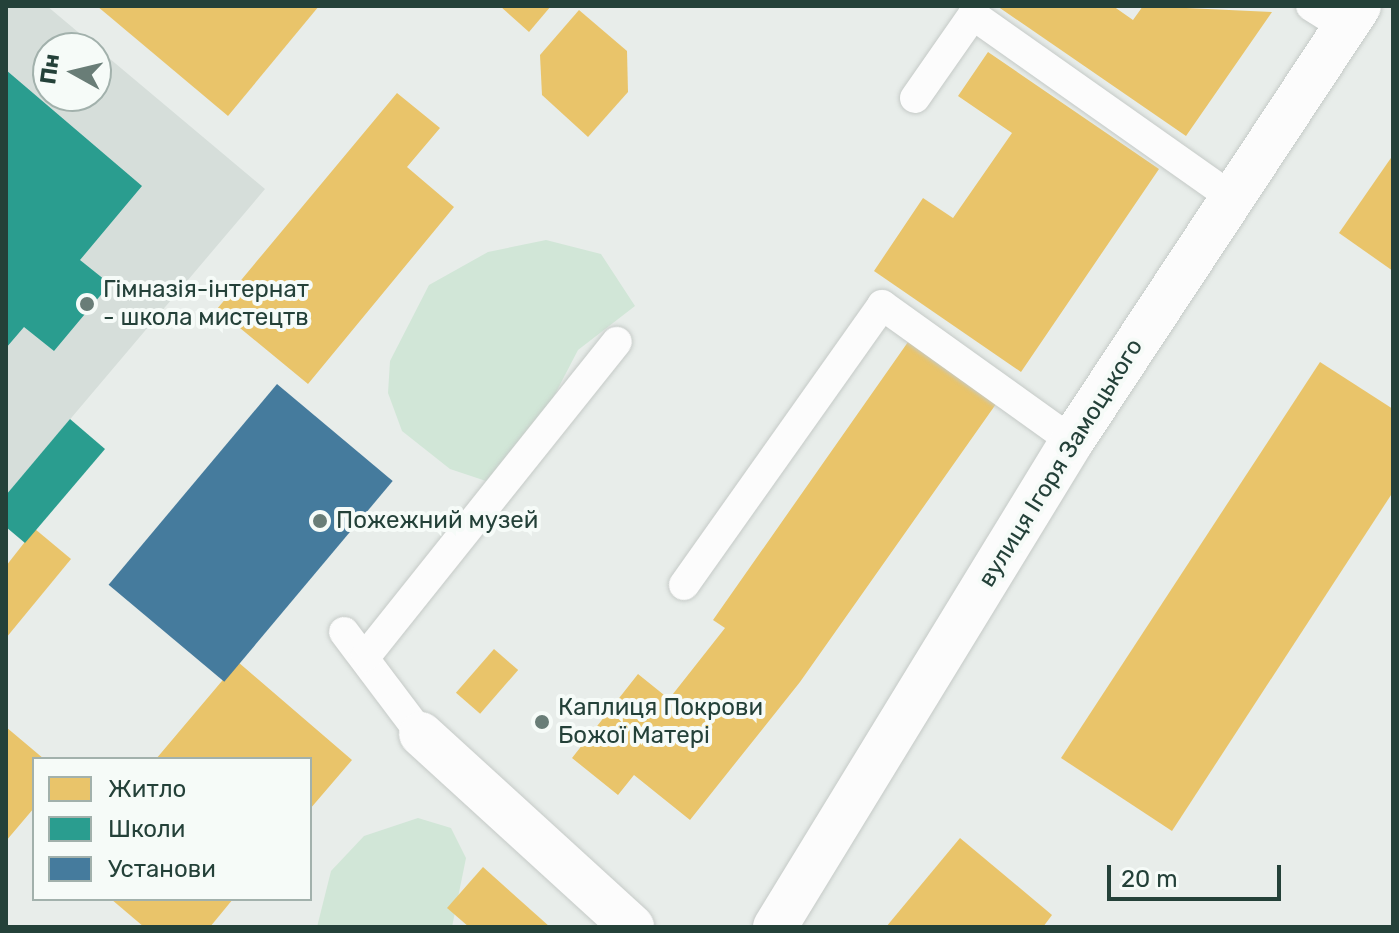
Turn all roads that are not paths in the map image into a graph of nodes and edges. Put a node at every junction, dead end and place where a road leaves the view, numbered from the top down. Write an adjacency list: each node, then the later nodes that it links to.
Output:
1 (1338, 13): 3 (street, вулиця Ігоря Замоцького)
2 (915, 98): 3 (lane)
3 (1230, 196): 5 (street, вулиця Ігоря Замоцького)
4 (617, 342): 8 (lane)
5 (1072, 441): 6 (lane); 11 (street, вулиця Ігоря Замоцького)
6 (684, 585)
7 (344, 632): 8 (lane)
8 (366, 656): 9 (lane)
9 (421, 734): 10 (street)
10 (632, 927)
11 (775, 927)

